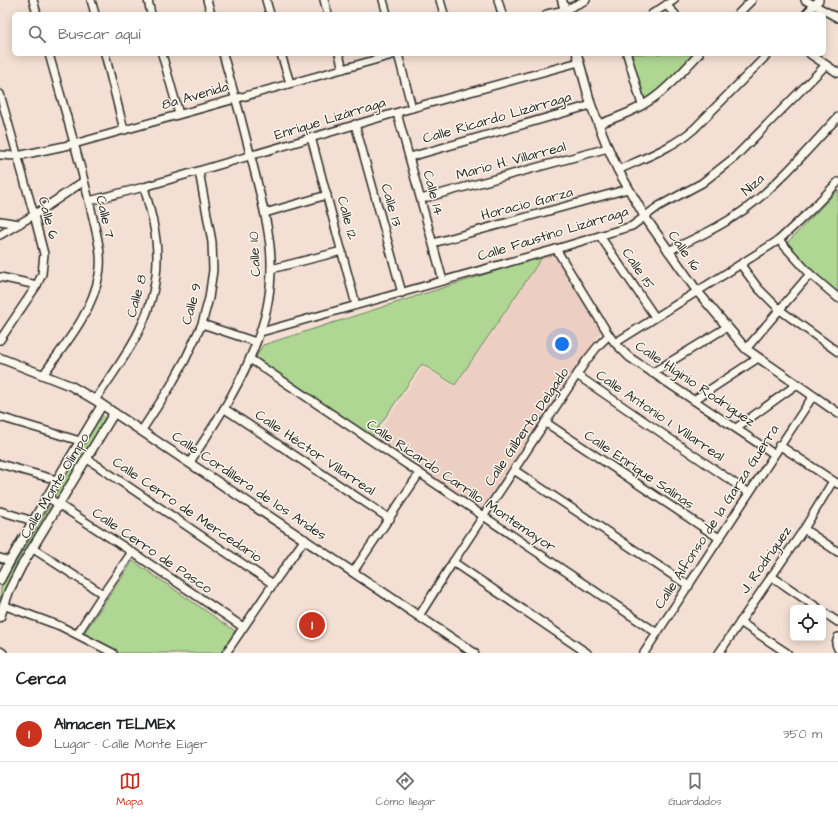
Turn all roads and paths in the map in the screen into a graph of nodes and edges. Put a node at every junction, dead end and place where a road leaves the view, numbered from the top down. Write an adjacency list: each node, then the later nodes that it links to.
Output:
1 (33, 0): 18 (street)
2 (91, 0): 19 (street)
3 (148, 0): 20 (street)
4 (207, 0): 21 (street)
5 (266, 0): 22 (street)
6 (324, 0): 23 (street)
7 (383, 0): 24 (street)
8 (440, 0): 25 (street)
9 (498, 0): 26 (street)
10 (562, 0): 27 (street)
11 (586, 0): 27 (street)
12 (674, 0): 16 (street)
13 (752, 0): 30 (street)
14 (805, 0): 17 (street)
15 (820, 0): 17 (street)
16 (666, 5): 28 (street); 29 (street)
17 (814, 6): 31 (street); 32 (street)
18 (36, 12)
19 (94, 12)
20 (151, 12)
21 (210, 12)
22 (269, 12)
23 (327, 12)
24 (386, 12)
25 (443, 12)
26 (501, 12)
27 (566, 12)
28 (655, 12)
29 (673, 12)
30 (740, 12)
31 (808, 12)
32 (838, 18)
33 (50, 56): 62 (street, Calle 7)
34 (106, 56): 60 (street)
35 (163, 56): 56 (street)
36 (224, 56): 51 (street, Calle 10)
37 (282, 56): 49 (street)
38 (340, 56): 47 (street)
39 (390, 56): 47 (street, 8a Avenida)
40 (398, 56): 54 (street)
41 (628, 56): 53 (street)
42 (697, 56): 53 (street)
43 (766, 56): 68 (street)
44 (813, 56): 46 (street)
45 (578, 58): 52 (street, Calle 16); 54 (street, Enrique Lizárraga)
46 (826, 65): 48 (street); 79 (street, Calle Faustino Lizárraga)
47 (343, 69): 49 (street, 8a Avenida)
48 (838, 73)
49 (290, 83): 51 (street, 8a Avenida)
50 (0, 94): 65 (street, Calle 6)
51 (236, 98): 56 (street, 8a Avenida); 66 (street, Calle 10)
52 (591, 105): 59 (street, Calle 16); 67 (street, Calle Ricardo Lizárraga)
53 (642, 105): 59 (street)
54 (412, 108): 55 (street, Enrique Lizárraga)
55 (396, 112): 58 (street, Enrique Lizárraga); 67 (street, Calle 14)
56 (179, 114): 60 (street, 8a Avenida)
57 (838, 117): 88 (street, Niza)
58 (355, 124): 61 (street, Enrique Lizárraga); 96 (street, Calle 13)
59 (599, 124): 63 (street, Calle 16)
60 (124, 130): 62 (street, 8a Avenida)
61 (311, 137): 66 (street, Enrique Lizárraga); 74 (street, Calle 12)
62 (74, 144): 65 (street, 8a Avenida); 70 (street, Calle 7)
63 (608, 148): 68 (street, Calle 16); 75 (street, Mario H. Villarreal)
64 (0, 156): 65 (street, 8a Avenida)
65 (17, 156): 78 (street, Calle 6)
66 (251, 156): 69 (street, Enrique Lizárraga); 77 (street, Calle 10)
67 (410, 157): 75 (street, Calle 14)
68 (618, 170): 73 (street, Calle 16)
69 (199, 171): 72 (street, Enrique Lizárraga); 101 (street, Calle 9)
70 (84, 181): 76 (street, Calle 7); 78 (street)
71 (838, 182): 84 (street)
72 (144, 186): 76 (street, Enrique Lizárraga); 118 (street, Calle 8)
73 (628, 189): 79 (street, Calle 16); 85 (street, Horacio Garza)
74 (327, 195): 77 (street); 87 (street, Calle 12)
75 (421, 199): 85 (street, Calle 14)
76 (89, 201): 114 (street, Calle 7)
77 (265, 213): 90 (street, Calle 10)
78 (34, 215): 81 (street); 94 (street, Calle 6)
79 (645, 216): 83 (street, Calle Faustino Lizárraga); 88 (street, Calle 16)
80 (0, 221): 81 (street)
81 (19, 224): 82 (street)
82 (0, 235)
83 (600, 236): 86 (street, Calle Faustino Lizárraga); 100 (street, Calle 15)
84 (779, 240): 89 (street); 91 (street)
85 (433, 243): 93 (street, Calle 14)
86 (556, 249): 93 (street, Calle Faustino Lizárraga); 104 (street, Calle Higinio Rodriguez)
87 (342, 251): 90 (street); 98 (street, Calle 12)
88 (668, 251): 95 (street, Calle 16)
89 (740, 265): 95 (street); 99 (street)
90 (272, 269): 103 (street, Calle 10)
91 (810, 274): 97 (street); 99 (street)
92 (0, 278): 94 (street)
93 (443, 281): 96 (street, Calle Faustino Lizárraga)
94 (37, 285): 105 (street, Calle 6)
95 (697, 291): 100 (street); 102 (street, Calle 16)
96 (402, 292): 98 (street, Calle Faustino Lizárraga)
97 (838, 298)
98 (356, 305): 103 (street, Calle Faustino Lizárraga)
99 (780, 310): 108 (street); 109 (street)
100 (655, 317): 107 (street)
101 (202, 324): 106 (street); 127 (street, Calle 9)
102 (726, 327): 108 (street, Calle 16); 113 (street)
103 (261, 332): 106 (street, Calle 10)
104 (609, 335): 107 (street, Calle Higinio Rodriguez); 115 (street, Calle Gilberto Delgado)
105 (0, 340)
106 (256, 342): 112 (street, Calle 10)
107 (615, 343): 113 (street, Calle Higinio Rodriguez)
108 (746, 349): 111 (street, Calle 16)
109 (838, 352)
110 (0, 358): 114 (street, Calle Cordillera de los Andes)
111 (758, 358): 116 (street, Calle 16); 119 (street)
112 (250, 359): 121 (street, Calle 10); 135 (street, Calle Ricardo Carrillo Montemayor)
113 (652, 372): 119 (street, Calle Higinio Rodriguez)
114 (43, 374): 118 (street, Calle Cordillera de los Andes)
115 (577, 375): 125 (street, Calle Gilberto Delgado); 138 (street, Calle Antonio I. Villarreal)
116 (796, 384): 117 (street, Calle 16); 126 (street)
117 (813, 396): 123 (street, Calle 16); 129 (street, Calle Alfonso de la Garza Guerra)
118 (95, 400): 120 (street, Calle Cordillera de los Andes)
119 (694, 400): 126 (street, Calle Higinio Rodriguez)
120 (102, 405): 122 (street, Calle Cordillera de los Andes); 128 (street, Calle Monte Olimpo)
121 (225, 409): 132 (street, Calle 10); 143 (street, Calle Héctor Villarreal)
122 (114, 413): 127 (street, Calle Cordillera de los Andes); 131 (street, Calle Monte Olimpo)
123 (838, 413)
124 (0, 417): 128 (street)
125 (545, 422): 134 (street, Calle Gilberto Delgado); 146 (street, Calle Enrique Salinas)
126 (736, 428): 130 (street, Calle Higinio Rodriguez)
127 (142, 430): 132 (street, Calle Cordillera de los Andes)
128 (80, 441): 136 (street, Calle Monte Olimpo)
129 (779, 446): 130 (street, Calle Alfonso de la Garza Guerra); 137 (street)
130 (774, 454): 138 (street, Calle Alfonso de la Garza Guerra)
131 (86, 458): 140 (street, Calle Monte Olimpo); 157 (street, Calle Cerro de Mercedario)
132 (190, 462): 147 (street, Calle Cordillera de los Andes)
133 (0, 464): 136 (street)
134 (514, 470): 142 (street, Calle Gilberto Delgado); 158 (street)
135 (420, 474): 142 (street, Calle Ricardo Carrillo Montemayor); 143 (street)
136 (56, 480): 139 (street, Calle Monte Olimpo)
137 (836, 483): 145 (street, J. Rodriguez)
138 (749, 493): 146 (street, Calle Alfonso de la Garza Guerra)
139 (47, 497): 140 (street, Calle Cerro de Pasco); 144 (street, Calle Monte Olimpo)
140 (58, 504): 148 (street, Calle Monte Olimpo); 149 (street, Calle Cerro de Pasco)
141 (0, 511): 144 (street)
142 (483, 516): 153 (street, Calle Gilberto Delgado); 168 (street, Calle Ricardo Carrillo Montemayor)
143 (390, 519): 154 (street)
144 (33, 521): 152 (street, Calle Monte Olimpo)
145 (804, 529): 150 (street); 155 (street, J. Rodriguez)
146 (719, 538): 158 (street, Calle Alfonso de la Garza Guerra)
147 (305, 539): 154 (street, Calle Cordillera de los Andes); 157 (street)
148 (32, 548): 159 (street); 160 (street, Calle Monte Olimpo)
149 (132, 552): 159 (street); 167 (street, Calle Cerro de Pasco)
150 (838, 552)
151 (0, 558): 152 (street)
152 (10, 561): 156 (street, Calle Monte Olimpo)
153 (453, 562): 163 (street, Calle Gilberto Delgado); 175 (street)
154 (353, 572): 163 (street, Calle Cordillera de los Andes)
155 (771, 576): 161 (street); 165 (street, J. Rodriguez)
156 (0, 580)
157 (273, 584): 167 (street)
158 (688, 586): 168 (street, Calle Alfonso de la Garza Guerra)
159 (103, 594): 169 (street)
160 (3, 605): 164 (street, Calle Monte Olimpo); 169 (street)
161 (814, 605)
162 (826, 614): 166 (street)
163 (419, 616): 174 (street, Calle Cordillera de los Andes)
164 (0, 617)
165 (740, 622): 177 (street, J. Rodriguez); 178 (street)
166 (838, 622)
167 (243, 627): 173 (street)
168 (657, 633): 176 (street, Calle Alfonso de la Garza Guerra)
169 (77, 634): 172 (street)
170 (0, 651): 171 (street)
171 (3, 653)
172 (113, 653)
173 (226, 653)
174 (474, 653)
175 (587, 653)
176 (644, 653)
177 (719, 653)
178 (787, 653)

